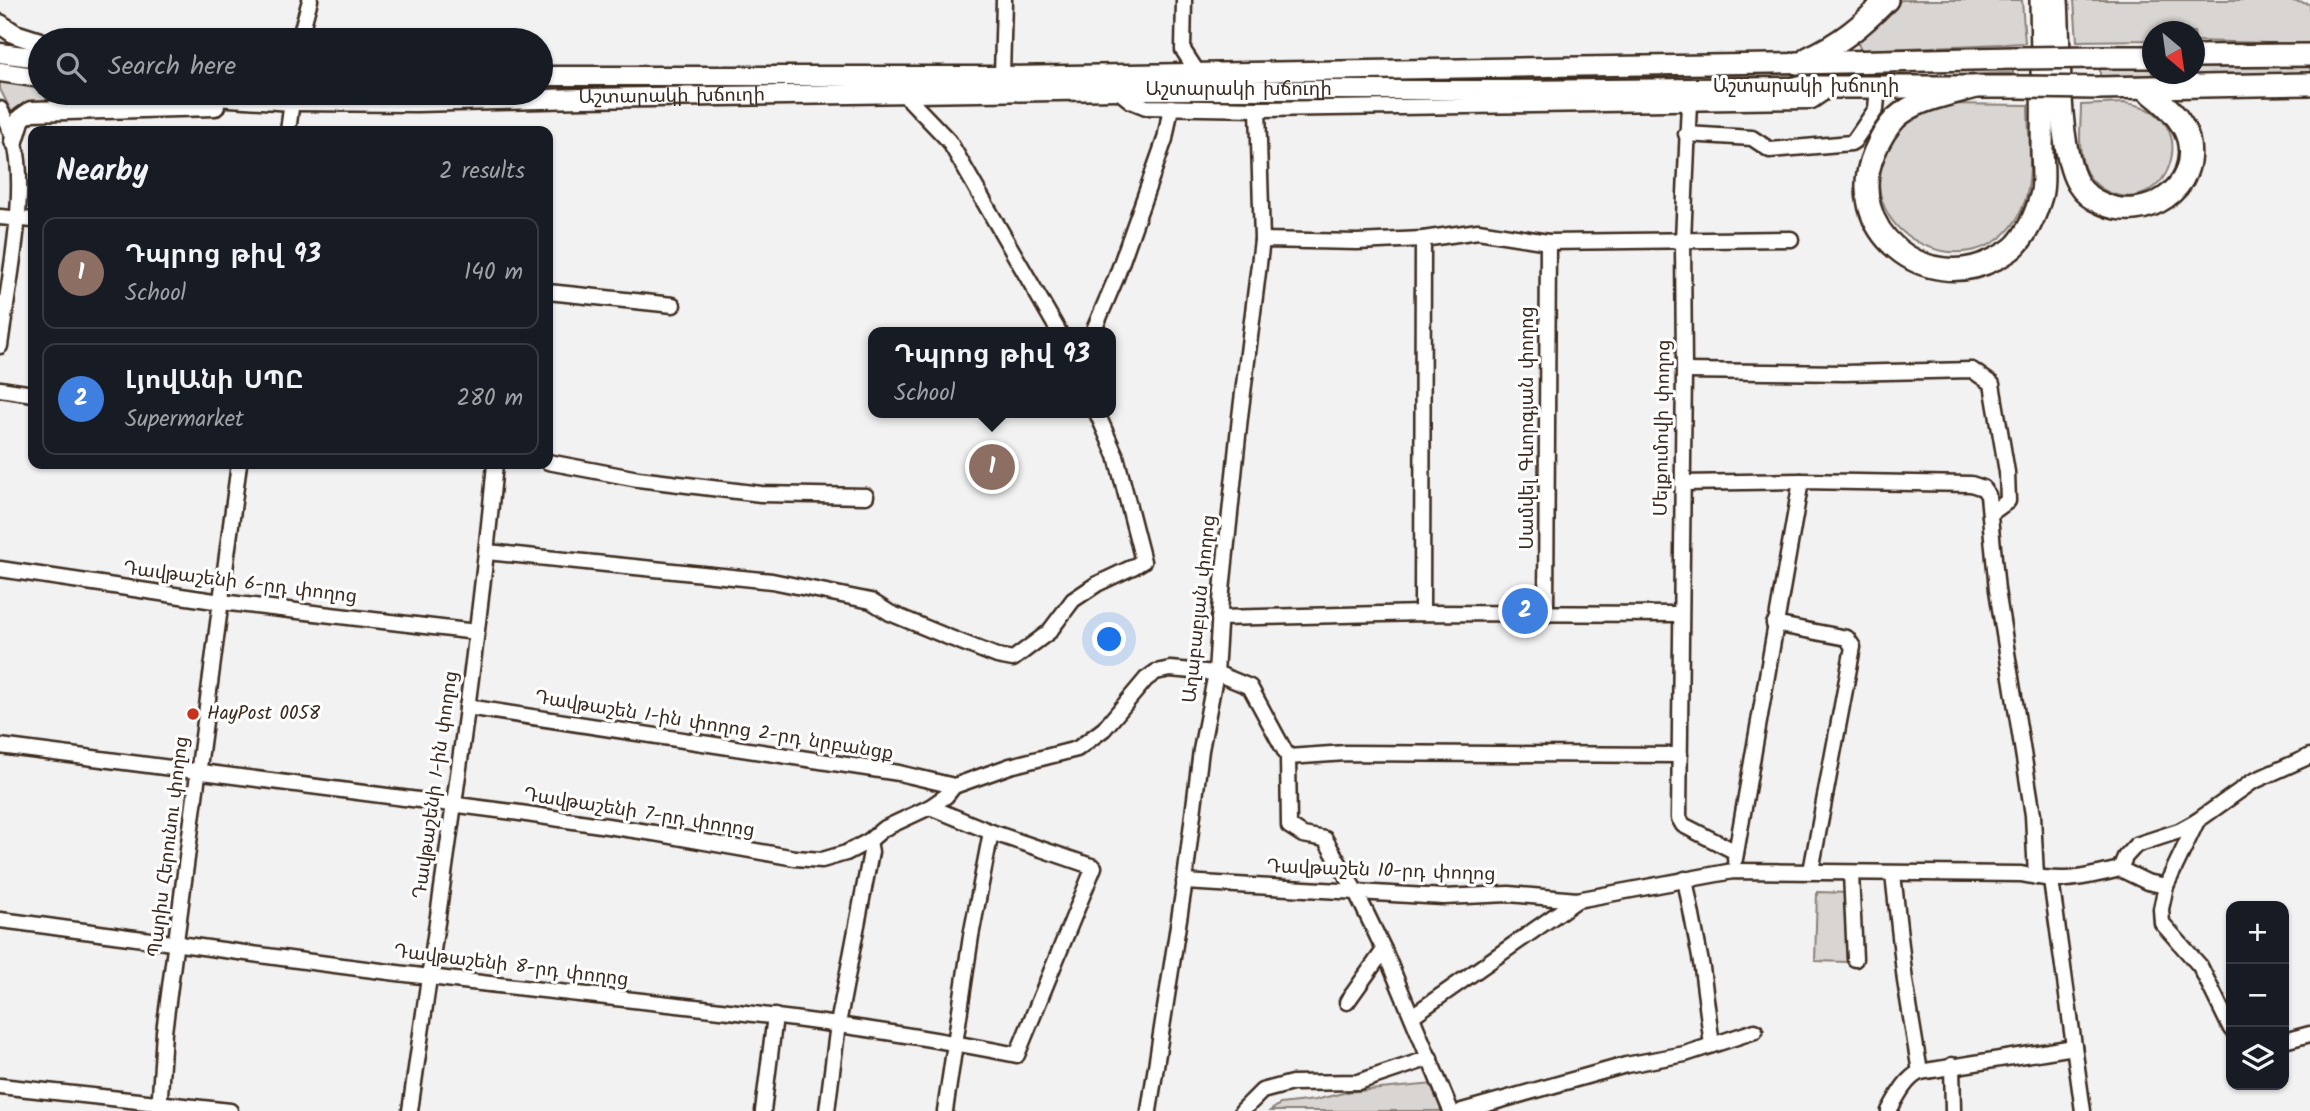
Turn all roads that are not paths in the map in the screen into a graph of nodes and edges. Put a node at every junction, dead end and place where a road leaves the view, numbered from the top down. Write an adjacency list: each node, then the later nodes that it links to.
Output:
1 (310, 0): 8 (street)
2 (1004, 0): 21 (street)
3 (1184, 0): 18 (street)
4 (1887, 0): 15 (highway)
5 (2040, 0): 27 (highway)
6 (2057, 0): 28 (highway)
7 (0, 24): 9 (main road)
8 (302, 28)
9 (28, 38)
10 (0, 53): 12 (main road)
11 (2310, 55): 13 (highway)
12 (28, 56)
13 (2205, 56)
14 (2142, 57): 15 (highway, Աշտարակի խճուղի, bridge)
15 (1797, 63): 16 (main road, Աշտարակի խճուղի)
16 (1510, 68): 18 (main road, Աշտարակի խճուղի); 30 (main road)
17 (0, 72): 19 (main road)
18 (1198, 73): 21 (main road, Աշտարակի խճուղի)
19 (28, 76)
20 (553, 76): 22 (main road, Աշտարակի խճուղի)
21 (1002, 76): 22 (main road, Աշտարակի խճուղի)
22 (583, 77): 32 (main road)
23 (2310, 83): 28 (highway, Աշտարակի խճուղի)
24 (1878, 86): 26 (highway, Աշտարակի խճուղի); 27 (highway, Աշտարակի խճուղի); 41 (street)
25 (1798, 87): 26 (highway, Աշտարակի խճուղի); 30 (main road, Աշտարակի խճուղի)
26 (1833, 87): 34 (street)
27 (1975, 88): 28 (highway, Աշտարակի խճուղի, bridge)
28 (2144, 88)
29 (1117, 90): 30 (main road, Աշտարակի խճուղի); 31 (main road, Աշտարակի խճուղի); 37 (street)
30 (1510, 90)
31 (904, 94): 32 (main road, Աշտարակի խճուղի); 53 (street)
32 (584, 97): 33 (main road, Աշտարակի խճուղի)
33 (553, 98)
34 (1689, 103): 39 (street); 41 (street, Մելքումովի փողոց)
35 (237, 105): 42 (main road)
36 (285, 105): 40 (street)
37 (1171, 107): 39 (street); 54 (street)
38 (0, 108): 42 (street)
39 (1258, 108): 48 (street, Աղաբաբյան փողոց)
40 (288, 126)
41 (1686, 134): 49 (street, Մելքումովի փողոց)
42 (7, 140): 44 (street)
43 (0, 216): 44 (street)
44 (17, 218): 45 (street); 55 (street)
45 (28, 219)
46 (1423, 239): 48 (street); 50 (street); 70 (street)
47 (1791, 239): 49 (street)
48 (1262, 240): 73 (street, Աղաբաբյան փողոց)
49 (1683, 240): 50 (street); 56 (street, Մելքումովի փողոց)
50 (1548, 242): 72 (street, Սամվել Գևորգյան փողոց)
51 (553, 293): 52 (street)
52 (673, 305)
53 (1056, 327)
54 (1095, 327)
55 (0, 346)
56 (1684, 371): 64 (street, Մելքումովի փողոց); 66 (street)
57 (0, 390): 58 (street)
58 (28, 393)
59 (1099, 418): 67 (street)
60 (553, 463): 65 (street)
61 (238, 469): 69 (street, Պարիս Հերունու փողոց)
62 (495, 469): 67 (street, Դավթաշենի 1-ին փողոց)
63 (1801, 481): 64 (street); 66 (street); 74 (street)
64 (1682, 483): 71 (street, Մելքումովի փողոց)
65 (866, 496)
66 (1990, 514): 95 (street)
67 (487, 552): 75 (street, Դավթաշենի 1-ին փողոց)
68 (0, 569): 69 (street, Դավթաշենի 6-րդ փողոց)
69 (221, 601): 75 (street, Դավթաշենի 6-րդ փողոց); 82 (street, Պարիս Հերունու փողոց)
70 (1422, 613): 72 (street); 73 (street)
71 (1680, 614): 72 (street); 79 (street, Մելքումովի փողոց)
72 (1546, 615)
73 (1220, 618): 76 (street, Աղաբաբյան փողոց)
74 (1774, 624): 89 (street); 92 (street)
75 (476, 632): 77 (street, Դավթաշենի 1-ին փողոց)
76 (1216, 673): 81 (street, Դավթաշենի 7-րդ փողոց); 83 (street, Դավթաշենի 7-րդ փողոց); 98 (street, Աղաբաբյան փողոց)
77 (467, 707): 83 (street, Դավթաշեն 1-ին փողոց 2-րդ նրբանցք); 84 (street, Դավթաշենի 1-ին փողոց)
78 (0, 746): 82 (street, Դավթաշենի 7-րդ փողոց)
79 (1680, 755): 81 (street); 89 (street, Մելքումովի փողոց)
80 (2310, 756): 86 (street)
81 (1288, 757): 100 (street)
82 (199, 771): 84 (street, Դավթաշենի 7-րդ փողոց); 103 (street, Պարիս Հերունու փողոց)
83 (954, 786): 85 (street, Դավթաշենի 7-րդ փողոց)
84 (452, 805): 88 (street, Դավթաշենի 7-րդ փողոց); 106 (street, Դավթաշենի 1-ին փողոց)
85 (930, 807): 87 (street); 88 (street, Դավթաշենի 7-րդ փողոց)
86 (2197, 821): 90 (street); 99 (street)
87 (991, 832): 115 (street); 115 (street, Դավթաշենի 8-րդ փողոց)
88 (869, 841): 110 (street)
89 (1736, 852): 91 (street)
90 (2120, 869): 97 (street); 99 (street)
91 (1733, 871): 92 (street); 96 (street)
92 (1811, 871): 93 (street)
93 (1851, 874): 94 (street); 105 (street)
94 (1893, 874): 95 (street); 120 (street)
95 (2036, 877): 97 (street)
96 (1685, 879): 101 (street); 116 (street)
97 (2051, 880): 117 (street)
98 (1184, 882): 100 (street, Դավթաշեն 10-րդ փողոց); 128 (street, Աղաբաբյան փողոց)
99 (2166, 886): 111 (street)
100 (1356, 892): 101 (street, Դավթաշեն 10-րդ փողոց); 104 (street)
101 (1577, 900): 109 (street)
102 (0, 920): 103 (street, Դավթաշենի 8-րդ փողոց)
103 (176, 943): 106 (street, Դավթաշենի 8-րդ փողոց); 122 (street, Պարիս Հերունու փողոց)
104 (1384, 950): 107 (street); 109 (street)
105 (1855, 959)
106 (429, 977): 108 (street, Դավթաշենի 8-րդ փողոց); 124 (street, Դավթաշենի 1-ին փողոց)
107 (1347, 1002)
108 (775, 1016): 110 (street, Դավթաշենի 8-րդ փողոց); 125 (street)
109 (1412, 1016): 118 (street)
110 (838, 1024): 115 (street, Դավթաշենի 8-րդ փողոց); 126 (street)
111 (2230, 1027)
112 (1755, 1031): 116 (street)
113 (2310, 1034): 114 (street)
114 (2289, 1040)
115 (954, 1042): 127 (street)
116 (1712, 1045): 131 (street)
117 (2074, 1047): 119 (street); 134 (street)
118 (1430, 1058): 129 (street); 130 (street)
119 (1952, 1065): 120 (street); 133 (street)
120 (1920, 1072): 132 (street)
121 (0, 1086): 122 (street)
122 (159, 1108): 123 (street)
123 (230, 1111)
124 (410, 1111)
125 (763, 1111)
126 (827, 1111)
127 (945, 1111)
128 (1149, 1111)
129 (1242, 1111)
130 (1451, 1111)
131 (1462, 1111)
132 (1889, 1111)
133 (1953, 1111)
134 (2083, 1111)

